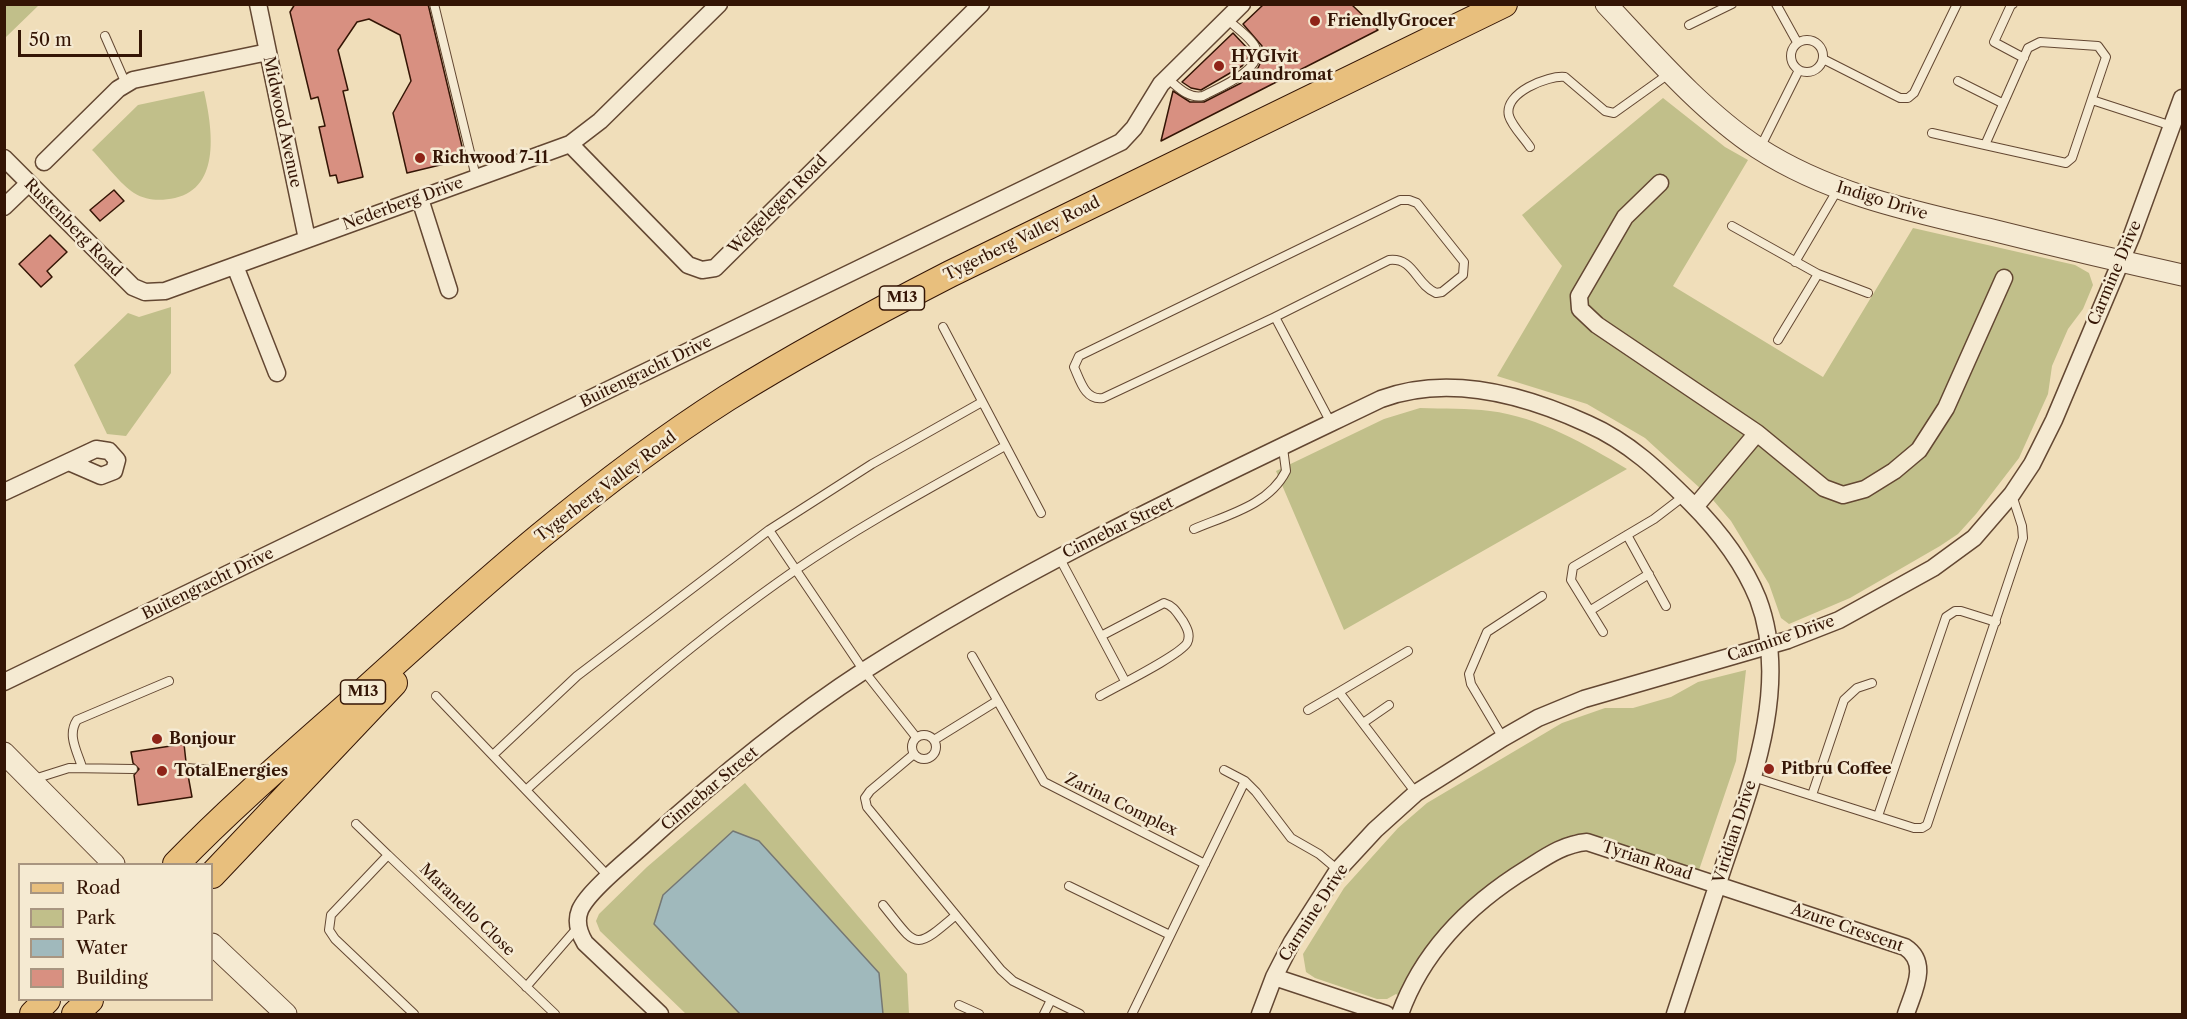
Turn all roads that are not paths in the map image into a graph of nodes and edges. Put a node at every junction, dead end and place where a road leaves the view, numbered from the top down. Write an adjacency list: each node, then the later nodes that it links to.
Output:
1 (258, 4): 16 (street, Midwood Avenue)
2 (434, 4): 35 (lane)
3 (719, 4): 29 (street, Nederberg Drive)
4 (981, 4): 29 (street, Welgelegen Road)
5 (1242, 4): 12 (street, Buitengracht Drive)
6 (1504, 4): 72 (main road, Tygerberg Valley Road / M13)
7 (1606, 4): 20 (street, Indigo Drive)
8 (1732, 4): 13 (lane)
9 (1776, 4): 15 (lane)
10 (1956, 4): 18 (lane)
11 (2013, 4): 17 (lane)
12 (1227, 19): 21 (street, Buitengracht Drive); 21 (lane)
13 (1689, 26)
14 (105, 36): 23 (lane)
15 (1797, 42): 18 (lane); 19 (lane)
16 (268, 52): 23 (street); 42 (street, Midwood Avenue)
17 (2024, 58): 25 (lane); 26 (lane)
18 (1823, 60): 19 (lane)
19 (1799, 70): 32 (lane)
20 (1671, 72): 31 (lane); 32 (street, Indigo Drive)
21 (1167, 78): 85 (street, Buitengracht Drive)
22 (1958, 81): 26 (lane)
23 (126, 84): 34 (street)
24 (2182, 98): 27 (street, Carmine Drive)
25 (2092, 100): 27 (lane); 30 (lane)
26 (2002, 103): 30 (lane)
27 (2172, 126): 43 (street, Carmine Drive)
28 (1932, 133): 30 (lane)
29 (570, 144): 35 (street, Nederberg Drive)
30 (1985, 145)
31 (1530, 147)
32 (1759, 149): 38 (street, Indigo Drive)
33 (4, 158): 36 (street, Rustenberg Road)
34 (44, 162)
35 (476, 177): 39 (street, Nederberg Drive)
36 (29, 183): 40 (street); 50 (street, Rustenberg Road)
37 (1660, 183): 58 (street)
38 (1838, 189): 43 (street, Indigo Drive); 44 (lane)
39 (420, 199): 42 (street, Nederberg Drive); 49 (street)
40 (4, 207)
41 (1732, 226): 44 (lane)
42 (307, 239): 45 (street, Nederberg Drive)
43 (2120, 261): 47 (street, Indigo Drive); 63 (street, Carmine Drive)
44 (1794, 262): 46 (lane)
45 (235, 266): 50 (street, Nederberg Drive); 55 (street)
46 (1818, 274): 51 (lane); 54 (lane)
47 (2182, 275)
48 (2004, 278): 58 (street)
49 (449, 290)
50 (146, 292)
51 (1868, 293)
52 (1275, 317): 52 (lane); 57 (lane)
53 (943, 327): 56 (lane)
54 (1778, 340)
55 (277, 373)
56 (982, 402): 59 (lane); 67 (lane)
57 (1331, 423): 60 (street, Cinnebar Street); 64 (street, Cinnebar Street)
58 (1757, 434): 64 (street)
59 (1005, 446): 65 (lane); 70 (lane)
60 (1283, 448): 66 (lane); 69 (street, Cinnebar Street)
61 (71, 463): 62 (street)
62 (4, 492)
63 (2012, 494): 76 (lane); 79 (street, Carmine Drive)
64 (1690, 502): 68 (lane); 79 (street, Cinnebar Street)
65 (1041, 513)
66 (1194, 529)
67 (769, 530): 70 (lane); 99 (lane)
68 (1627, 535): 71 (lane); 75 (lane)
69 (1059, 557): 78 (lane); 82 (street, Cinnebar Street)
70 (795, 571): 82 (lane); 108 (lane)
71 (1649, 574): 74 (lane); 75 (lane)
72 (482, 584): 107 (main road, Tygerberg Valley Road / M13); 118 (main road, Tygerberg Valley Road / M13)
73 (1542, 596): 95 (lane)
74 (1666, 606)
75 (1591, 610): 77 (lane)
76 (1996, 622): 111 (lane); 111 (lane)
77 (1603, 632)
78 (1101, 636): 84 (lane); 84 (lane)
79 (1767, 646): 95 (street, Carmine Drive); 104 (street, Viridian Drive)
80 (1408, 651): 87 (lane)
81 (972, 656): 90 (lane, Zarina Complex)
82 (864, 671): 94 (lane); 119 (street, Cinnebar Street)
83 (169, 681): 100 (lane)
84 (1125, 681): 89 (lane)
85 (4, 682)
86 (1872, 683): 110 (lane)
87 (1339, 692): 92 (lane); 93 (lane)
88 (436, 696): 99 (lane)
89 (1100, 696)
90 (997, 701): 96 (lane); 116 (lane, Zarina Complex)
91 (1389, 705): 93 (lane)
92 (1308, 710)
93 (1363, 723): 109 (lane)
94 (916, 737): 96 (lane); 98 (lane)
95 (1503, 738): 109 (street, Carmine Drive)
96 (934, 740): 98 (lane)
97 (4, 753): 105 (street)
98 (914, 754): 123 (lane)
99 (493, 755): 108 (lane)
100 (82, 766): 102 (lane); 105 (lane)
101 (188, 768): 107 (lane)
102 (134, 769)
103 (1224, 770): 106 (lane)
104 (1753, 777): 110 (lane); 121 (street, Viridian Drive)
105 (31, 780): 114 (street)
106 (1245, 781): 116 (lane); 117 (lane)
107 (261, 783): 115 (main road, Tygerberg Valley Road / M13)
108 (526, 790): 119 (lane)
109 (1416, 793): 117 (street, Carmine Drive)
110 (1812, 795): 111 (lane)
111 (1878, 816)
112 (356, 824): 113 (lane, Maranello Close)
113 (388, 855): 128 (lane, Maranello Close); 136 (lane)
114 (113, 863)
115 (178, 863)
116 (1205, 864): 125 (lane)
117 (1338, 870): 127 (street, Carmine Drive)
118 (213, 874)
119 (609, 877): 124 (street, Cinnebar Street)
120 (1069, 885): 125 (lane)
121 (1718, 885): 145 (street, Tyrian Road); 146 (street, Viridian Drive); 147 (street, Azure Crescent)
122 (883, 905): 123 (lane)
123 (956, 915): 129 (lane)
124 (578, 927): 128 (lane); 138 (street)
125 (1170, 935): 142 (lane)
126 (213, 945): 135 (street)
127 (1274, 977): 143 (street, Carmine Drive); 144 (street)
128 (526, 987): 137 (lane, Maranello Close)
129 (1051, 1000): 140 (lane); 141 (lane)
130 (45, 1001): 133 (main road)
131 (88, 1001): 134 (main road)
132 (959, 1005): 139 (lane)
133 (33, 1014)
134 (75, 1014)
135 (286, 1014)
136 (414, 1014)
137 (555, 1014)
138 (660, 1014)
139 (979, 1014)
140 (1044, 1014)
141 (1080, 1014)
142 (1132, 1014)
143 (1260, 1014)
144 (1386, 1014)
145 (1400, 1014)
146 (1675, 1014)
147 (1906, 1014)

